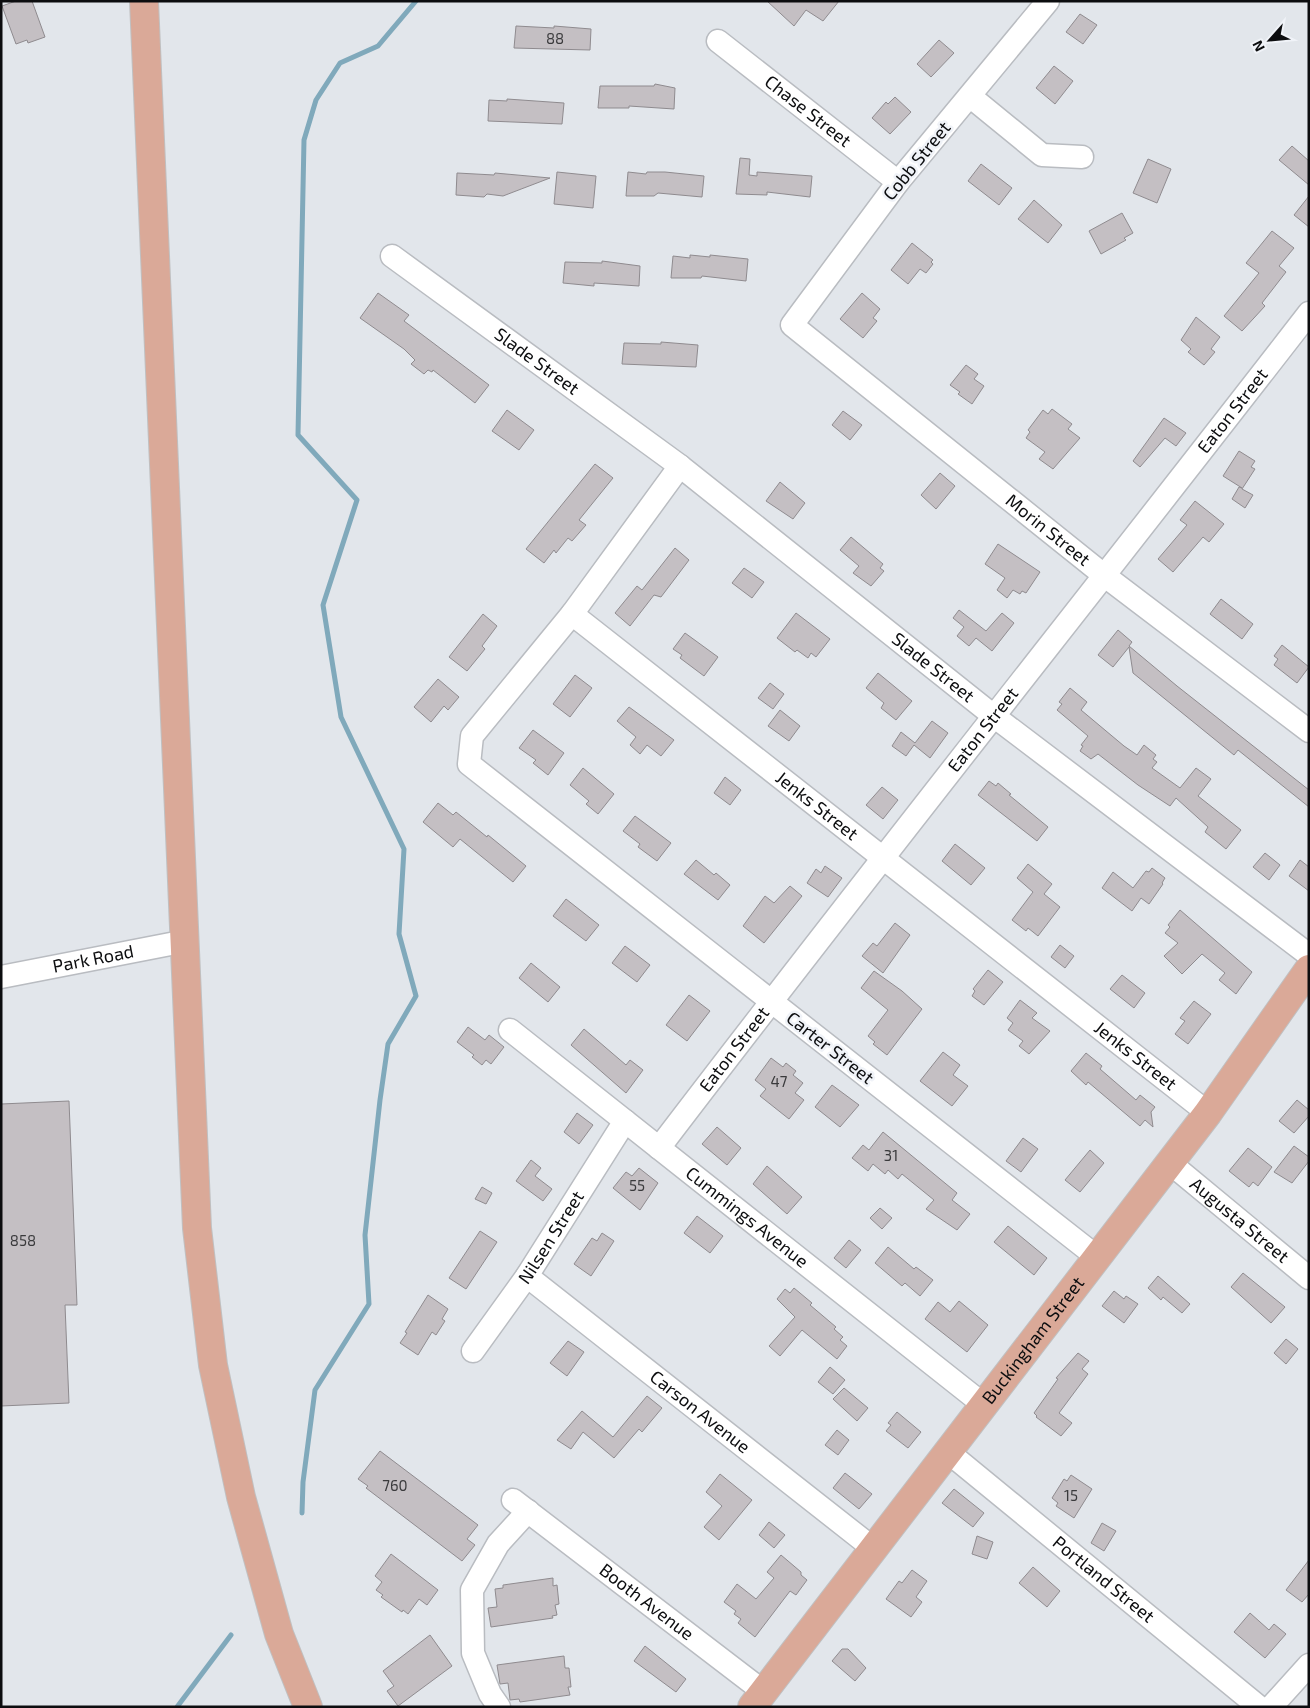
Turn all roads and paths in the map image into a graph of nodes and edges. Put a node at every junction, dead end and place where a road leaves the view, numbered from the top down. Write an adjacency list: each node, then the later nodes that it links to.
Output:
1 (144, 1): 16 (main road)
2 (1048, 1): 4 (street, Cobb Street)
3 (718, 41): 6 (street, Chase Street)
4 (971, 97): 5 (street); 6 (street, Cobb Street)
5 (1082, 157)
6 (898, 182): 9 (street, Cobb Street)
7 (392, 256): 10 (street, Slade Street)
8 (1309, 313): 11 (street, Eaton Street)
9 (792, 324): 11 (street, Morin Street)
10 (680, 466): 12 (street); 13 (street, Slade Street)
11 (1105, 576): 13 (street, Eaton Street); 14 (street, Morin Street)
12 (572, 614): 15 (street, Jenks Street); 20 (street, Carter Street)
13 (995, 717): 15 (street, Eaton Street); 17 (street, Slade Street)
14 (1309, 731)
15 (884, 860): 20 (street, Eaton Street); 22 (street, Jenks Street)
16 (186, 941): 19 (street, Park Road); 35 (main road)
17 (1309, 955)
18 (1309, 969): 22 (main road, Buckingham Street)
19 (1, 977)
20 (770, 1002): 24 (street, Eaton Street); 26 (street, Carter Street)
21 (510, 1030): 23 (street, Cummings Avenue)
22 (1208, 1113): 25 (main road, Buckingham Street)
23 (625, 1121): 24 (street, Cummings Avenue); 27 (street, Nilsen Street)
24 (659, 1148): 30 (street, Cummings Avenue)
25 (1170, 1163): 26 (main road, Buckingham Street); 28 (street, Augusta Street)
26 (1097, 1258): 30 (main road, Buckingham Street)
27 (527, 1276): 29 (street, Nilsen Street); 32 (street, Carson Avenue)
28 (1309, 1278)
29 (473, 1351)
30 (984, 1405): 31 (main road, Buckingham Street)
31 (948, 1452): 32 (main road, Buckingham Street); 37 (street, Portland Street)
32 (874, 1549): 34 (main road, Buckingham Street)
33 (1309, 1665): 38 (street)
34 (758, 1699): 36 (street, Booth Avenue)
35 (308, 1707)
36 (499, 1707)
37 (1259, 1707)
38 (1271, 1707)

